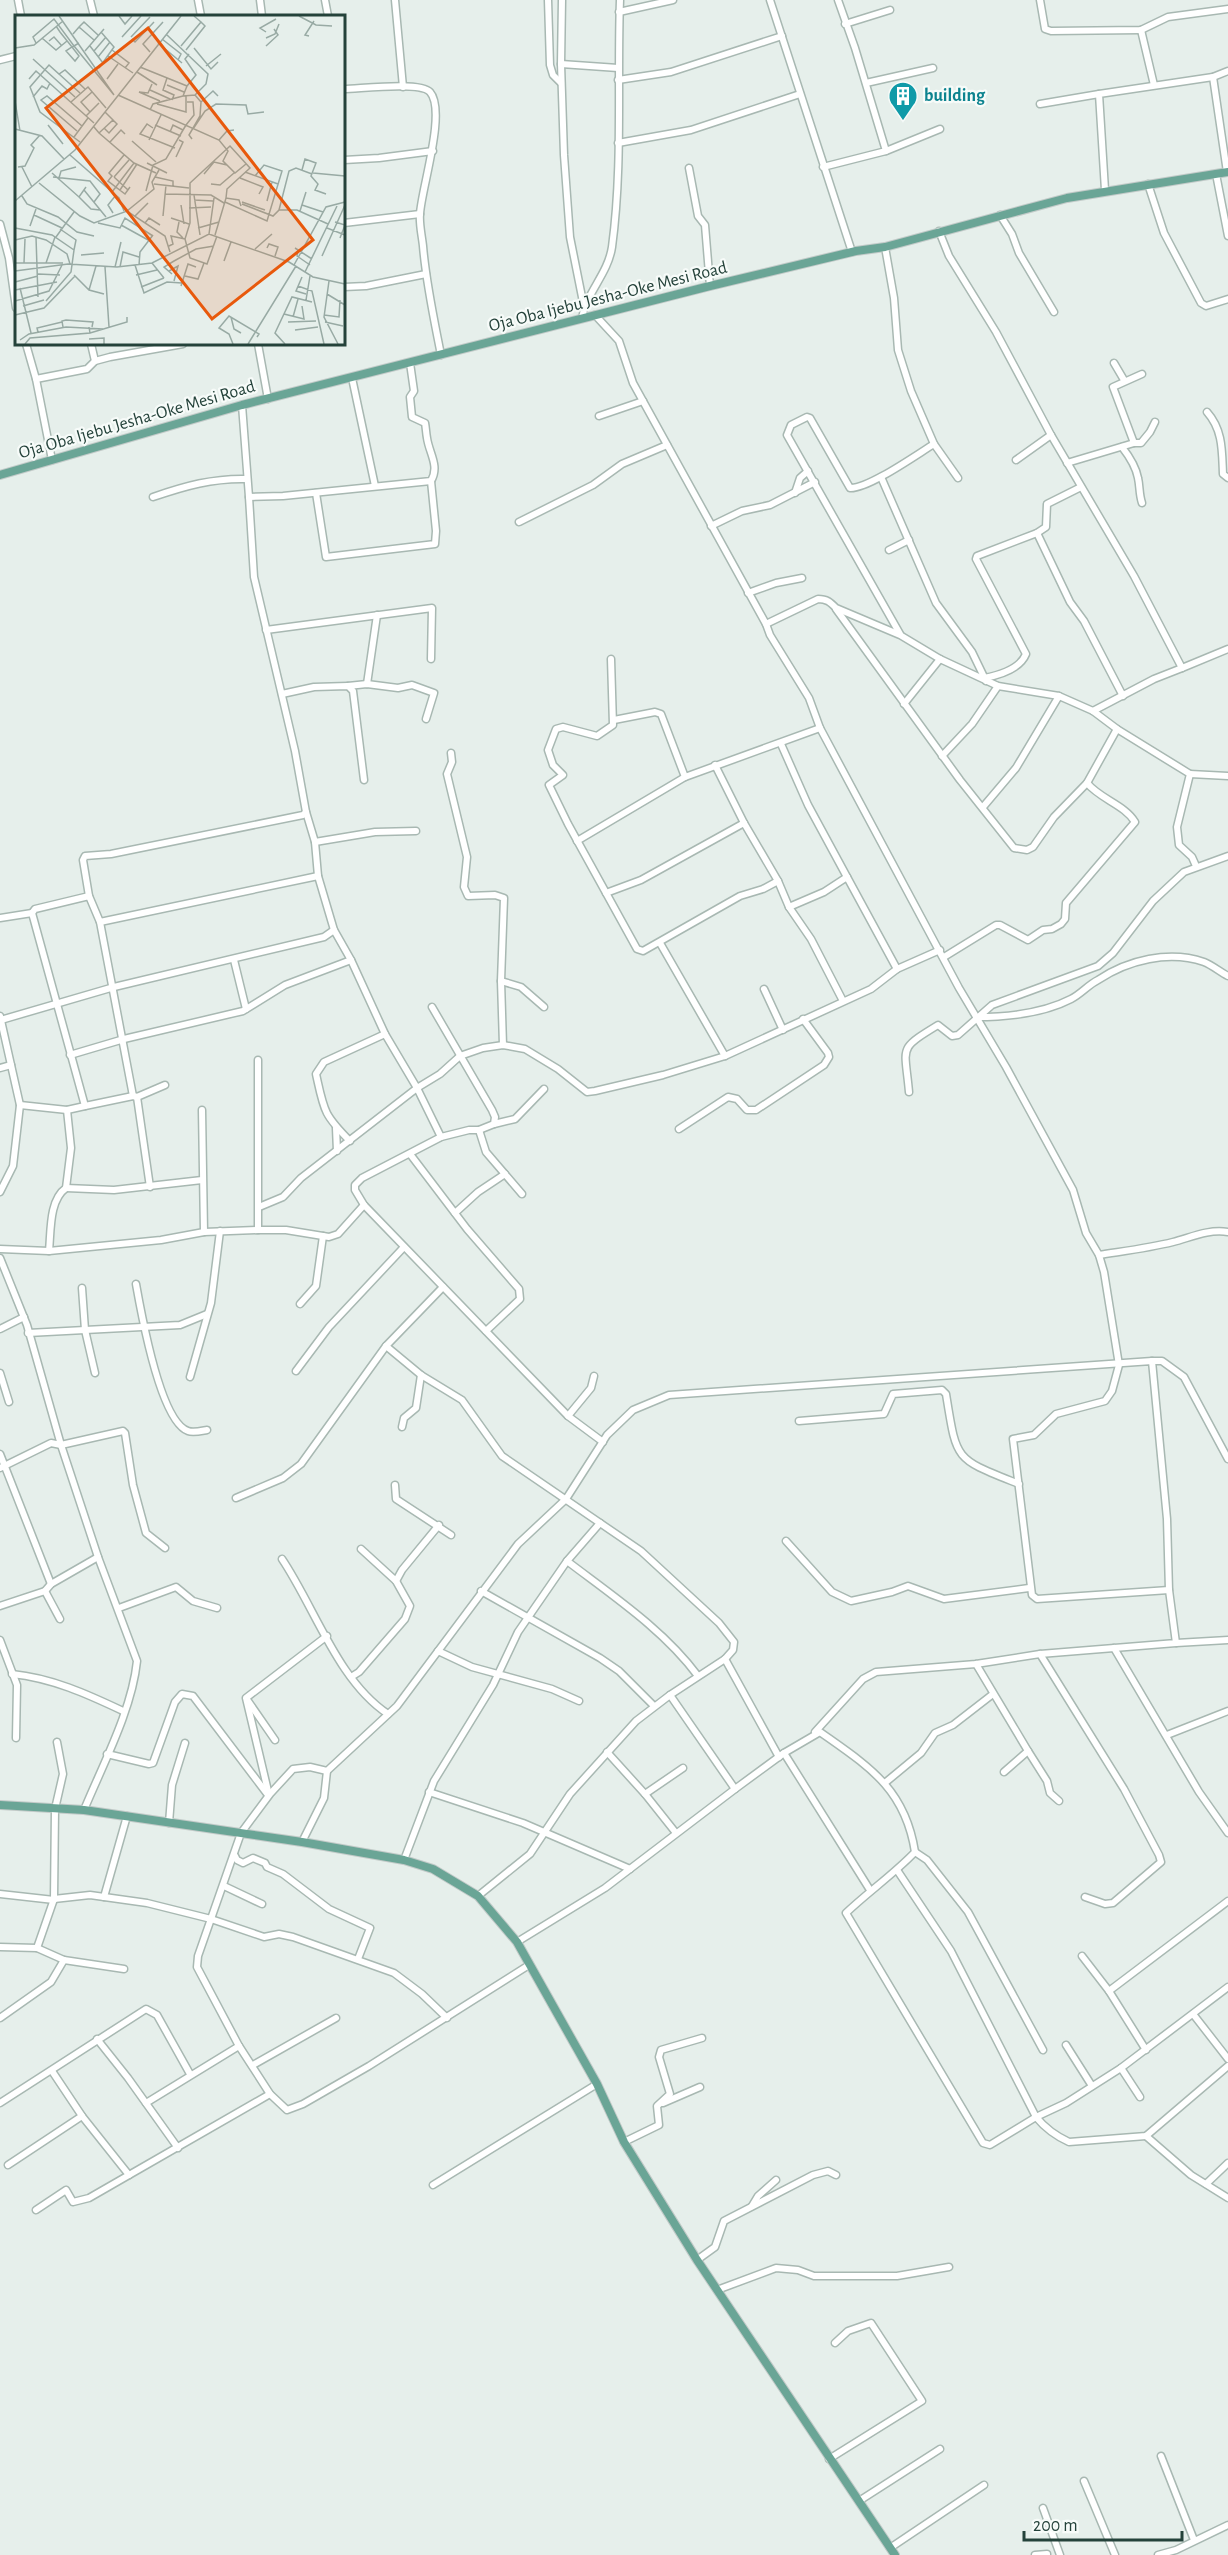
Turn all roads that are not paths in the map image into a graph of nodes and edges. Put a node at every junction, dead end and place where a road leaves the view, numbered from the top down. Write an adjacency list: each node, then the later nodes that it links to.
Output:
1 (18, 0): 17 (street)
2 (90, 0): 18 (street)
3 (198, 0): 19 (street)
4 (260, 0): 20 (street)
5 (325, 0): 21 (street)
6 (395, 0): 36 (street)
7 (548, 0): 34 (street)
8 (562, 0): 27 (street)
9 (620, 0): 16 (street)
10 (673, 0): 16 (street)
11 (770, 0): 24 (street)
12 (838, 0): 22 (street)
13 (1040, 0): 23 (street)
14 (1228, 9): 23 (street)
15 (890, 10): 22 (street)
16 (620, 12): 28 (street)
17 (21, 15)
18 (94, 15)
19 (201, 15)
20 (262, 15)
21 (328, 15)
22 (845, 24): 33 (street)
23 (1141, 30): 35 (street)
24 (782, 36): 32 (street); 38 (street)
25 (15, 56): 26 (street)
26 (0, 60)
27 (561, 64): 28 (street); 34 (street)
28 (618, 68): 32 (street)
29 (933, 68): 33 (street)
30 (1228, 72): 31 (street)
31 (1213, 77): 35 (street); 48 (street)
32 (618, 80): 42 (street)
33 (866, 83): 44 (street)
34 (562, 84): 65 (street)
35 (1154, 85): 39 (street)
36 (403, 87): 37 (street); 43 (street)
37 (345, 89)
38 (800, 94): 42 (street); 46 (street)
39 (1099, 94): 40 (street); 51 (street)
40 (1040, 104)
41 (939, 129): 44 (street)
42 (618, 143): 65 (street)
43 (433, 151): 45 (street); 52 (street)
44 (886, 151): 46 (street)
45 (345, 160)
46 (824, 167): 59 (street)
47 (689, 168): 61 (street)
48 (1228, 172): 49 (main road, Oja Oba Ijebu Jesha-Oke Mesi Road)
49 (1216, 174): 50 (main road, Oja Oba Ijebu Jesha-Oke Mesi Road); 57 (street)
50 (1148, 183): 51 (main road, Oja Oba Ijebu Jesha-Oke Mesi Road); 63 (street)
51 (1105, 190): 53 (main road, Oja Oba Ijebu Jesha-Oke Mesi Road)
52 (420, 214): 54 (street); 60 (street)
53 (1000, 215): 56 (main road, Oja Oba Ijebu Jesha-Oke Mesi Road); 66 (street)
54 (345, 223)
55 (0, 224): 64 (street)
56 (939, 231): 58 (main road, Oja Oba Ijebu Jesha-Oke Mesi Road); 87 (street)
57 (1228, 236)
58 (885, 247): 59 (main road, Oja Oba Ijebu Jesha-Oke Mesi Road); 89 (street)
59 (852, 252): 61 (main road, Oja Oba Ijebu Jesha-Oke Mesi Road)
60 (426, 274): 62 (street); 73 (street)
61 (710, 286): 67 (main road, Oja Oba Ijebu Jesha-Oke Mesi Road)
62 (345, 287)
63 (1228, 299)
64 (15, 301)
65 (584, 307): 68 (street)
66 (1054, 312)
67 (595, 315): 68 (main road, Oja Oba Ijebu Jesha-Oke Mesi Road); 82 (street)
68 (582, 318): 73 (main road, Oja Oba Ijebu Jesha-Oke Mesi Road)
69 (26, 345): 79 (street)
70 (91, 345): 74 (street)
71 (258, 345): 81 (street)
72 (158, 346): 74 (street)
73 (441, 355): 75 (main road, Oja Oba Ijebu Jesha-Oke Mesi Road)
74 (95, 362): 79 (street)
75 (410, 363): 78 (main road, Oja Oba Ijebu Jesha-Oke Mesi Road); 101 (street)
76 (1114, 363): 80 (street)
77 (1142, 374): 80 (street)
78 (352, 378): 81 (main road, Oja Oba Ijebu Jesha-Oke Mesi Road); 103 (street)
79 (36, 379): 92 (street)
80 (1124, 380): 88 (street)
81 (268, 399): 83 (main road, Oja Oba Ijebu Jesha-Oke Mesi Road)
82 (643, 401): 85 (street); 90 (street)
83 (242, 405): 92 (main road, Oja Oba Ijebu Jesha-Oke Mesi Road); 100 (street)
84 (1207, 412): 99 (street)
85 (599, 416)
86 (1155, 422): 88 (street)
87 (1051, 435): 93 (street); 94 (street)
88 (1134, 442): 91 (street)
89 (934, 444): 97 (street); 98 (street)
90 (667, 445): 110 (street); 111 (street)
91 (1122, 447): 94 (street); 109 (street)
92 (52, 460): 96 (main road, Oja Oba Ijebu Jesha-Oke Mesi Road)
93 (1016, 460)
94 (1067, 463): 104 (street)
95 (808, 471): 97 (street); 102 (street); 106 (street)
96 (0, 475)
97 (880, 477): 113 (street)
98 (958, 478)
99 (1228, 478)
100 (248, 479): 107 (street); 108 (street)
101 (431, 481): 103 (street); 105 (street)
102 (815, 482): 106 (street); 121 (street)
103 (375, 486): 105 (street)
104 (1081, 487): 112 (street); 126 (street)
105 (316, 493): 108 (street)
106 (795, 493): 111 (street)
107 (153, 497)
108 (249, 497): 120 (street)
109 (1142, 503)
110 (519, 522)
111 (711, 526): 116 (street)
112 (1036, 533): 127 (street); 133 (street)
113 (909, 540): 114 (street); 127 (street)
114 (889, 550)
115 (802, 578): 116 (street)
116 (748, 593): 119 (street)
117 (836, 608): 119 (street); 121 (street); 134 (street)
118 (377, 615): 120 (street); 123 (street); 128 (street)
119 (766, 624): 138 (street)
120 (266, 630): 131 (street)
121 (900, 635): 125 (street)
122 (1228, 649): 126 (street)
123 (431, 659)
124 (611, 659): 137 (street)
125 (940, 659): 127 (street); 134 (street)
126 (1182, 668): 133 (street)
127 (985, 680): 130 (street)
128 (367, 684): 129 (street); 136 (street)
129 (348, 686): 131 (street); 147 (street)
130 (998, 686): 132 (street); 142 (street)
131 (282, 694): 150 (street)
132 (1059, 696): 135 (street); 149 (street)
133 (1123, 696): 135 (street)
134 (904, 704): 142 (street)
135 (1093, 711): 139 (street)
136 (426, 719)
137 (614, 720): 146 (street); 154 (street)
138 (820, 728): 140 (street); 168 (street)
139 (1116, 729): 144 (street); 148 (street)
140 (781, 744): 143 (street); 158 (street)
141 (451, 753): 174 (street)
142 (942, 756): 149 (street)
143 (715, 765): 146 (street); 151 (street)
144 (1190, 774): 145 (street); 156 (street)
145 (1228, 776)
146 (685, 777): 154 (street)
147 (364, 780)
148 (1087, 783): 149 (street); 169 (street)
149 (983, 807)
150 (306, 812): 153 (street); 161 (street)
151 (744, 823): 159 (street); 160 (street)
152 (417, 831): 153 (street)
153 (315, 842): 157 (street)
154 (577, 842): 160 (street)
155 (1228, 856): 156 (street)
156 (1196, 866): 182 (street)
157 (318, 876): 165 (street); 166 (street)
158 (847, 877): 162 (street); 172 (street)
159 (778, 880): 162 (street); 167 (street)
160 (606, 893): 167 (street)
161 (89, 896): 163 (street); 165 (street)
162 (789, 907): 177 (street)
163 (32, 913): 164 (street); 178 (street)
164 (0, 918)
165 (100, 922): 175 (street)
166 (334, 930): 170 (street); 171 (street)
167 (660, 943): 191 (street)
168 (940, 950): 169 (street); 172 (street)
169 (944, 957): 182 (street)
170 (234, 960): 175 (street); 181 (street)
171 (351, 960): 181 (street); 186 (street)
172 (897, 969): 177 (street)
173 (1228, 976): 182 (street)
174 (501, 981): 179 (street); 188 (street)
175 (114, 987): 178 (street); 187 (street)
176 (764, 989): 185 (street)
177 (843, 1001): 184 (street)
178 (57, 1004): 183 (street); 189 (street)
179 (544, 1007)
180 (432, 1008): 190 (street)
181 (246, 1009): 187 (street)
182 (976, 1017): 198 (street); 229 (street)
183 (0, 1018): 193 (street)
184 (802, 1019): 185 (street); 206 (street)
185 (783, 1030): 191 (street)
186 (385, 1034): 196 (street); 205 (street)
187 (124, 1039): 189 (street); 199 (street)
188 (502, 1045): 190 (street); 191 (street)
189 (70, 1055): 201 (street)
190 (460, 1056): 196 (street); 204 (street)
191 (725, 1056)
192 (258, 1060): 219 (street)
193 (11, 1065): 194 (street); 200 (street)
194 (0, 1068)
195 (165, 1085): 199 (street)
196 (417, 1088): 208 (street); 209 (street)
197 (544, 1089): 204 (street)
198 (909, 1092)
199 (135, 1096): 201 (street); 214 (street)
200 (20, 1105): 202 (street); 216 (street)
201 (85, 1106): 202 (street)
202 (67, 1110): 215 (street)
203 (202, 1110): 213 (street)
204 (494, 1124): 207 (street)
205 (336, 1127): 209 (street); 210 (street)
206 (679, 1129)
207 (479, 1130): 208 (street); 212 (street)
208 (441, 1137): 211 (street)
209 (350, 1141): 210 (street)
210 (337, 1150): 219 (street)
211 (410, 1154): 218 (street); 220 (street)
212 (505, 1174): 217 (street); 220 (street)
213 (202, 1180): 214 (street); 224 (street)
214 (150, 1187): 215 (street)
215 (66, 1188): 228 (street)
216 (0, 1192)
217 (522, 1194)
218 (364, 1205): 225 (street); 226 (street)
219 (259, 1208): 221 (street)
220 (455, 1213): 240 (street)
221 (258, 1230): 222 (street); 225 (street)
222 (220, 1231): 224 (street); 235 (street)
223 (1228, 1232): 229 (street)
224 (204, 1233): 228 (street)
225 (323, 1236): 234 (street)
226 (404, 1247): 232 (street); 245 (street)
227 (0, 1250): 228 (street)
228 (50, 1251)
229 (1099, 1255): 244 (street)
230 (0, 1258): 236 (street)
231 (136, 1284): 237 (street)
232 (443, 1287): 240 (street); 242 (street)
233 (82, 1288): 239 (street)
234 (300, 1304)
235 (207, 1314): 237 (street); 250 (street)
236 (24, 1317): 238 (street); 241 (street)
237 (144, 1328): 239 (street); 255 (street)
238 (0, 1329)
239 (84, 1330): 241 (street); 247 (street)
240 (486, 1331): 252 (street)
241 (28, 1333): 257 (street)
242 (386, 1346): 248 (street); 263 (street)
243 (1152, 1361): 244 (street); 259 (street); 277 (street)
244 (1119, 1365): 256 (street); 261 (street)
245 (296, 1371)
246 (0, 1373): 251 (street)
247 (95, 1373)
248 (421, 1375): 254 (street); 264 (street)
249 (594, 1376): 252 (street)
250 (190, 1377)
251 (9, 1402)
252 (568, 1416): 256 (street)
253 (799, 1421): 261 (street)
254 (402, 1426)
255 (207, 1430)
256 (603, 1442): 264 (street)
257 (61, 1445): 260 (street); 269 (street); 271 (street)
258 (0, 1454): 260 (street)
259 (1228, 1458)
260 (3, 1467): 275 (street)
261 (1019, 1484): 276 (street)
262 (396, 1485): 266 (street)
263 (236, 1498)
264 (566, 1499): 265 (street); 279 (street)
265 (600, 1522): 273 (street); 292 (street)
266 (439, 1525): 267 (street); 274 (street)
267 (451, 1534)
268 (786, 1541): 276 (street)
269 (165, 1548)
270 (362, 1549): 274 (street)
271 (98, 1557): 275 (street); 281 (street)
272 (282, 1559): 285 (street)
273 (567, 1561): 283 (street); 297 (street)
274 (396, 1581): 296 (street)
275 (51, 1584): 278 (street)
276 (1029, 1588): 277 (street)
277 (1169, 1590): 288 (street)
278 (45, 1591): 280 (street); 284 (street)
279 (481, 1592): 283 (street); 290 (street)
280 (0, 1606)
281 (119, 1608): 282 (street); 303 (street)
282 (217, 1608)
283 (528, 1616): 294 (street); 302 (street)
284 (60, 1619)
285 (327, 1636): 296 (street); 300 (street)
286 (0, 1640): 295 (street)
287 (1228, 1640): 288 (street)
288 (1176, 1643): 289 (street)
289 (1114, 1648): 291 (street); 307 (street)
290 (438, 1651): 294 (street); 305 (street)
291 (1040, 1654): 293 (street); 345 (street)
292 (725, 1659): 297 (street); 315 (street)
293 (976, 1664): 298 (street); 306 (street)
294 (497, 1673): 301 (street); 321 (street)
295 (12, 1674): 303 (street); 308 (street)
296 (351, 1677): 305 (street)
297 (698, 1677): 299 (street)
298 (993, 1694): 312 (street); 319 (street)
299 (670, 1695): 302 (street); 320 (street)
300 (246, 1698): 309 (street); 322 (street)
301 (579, 1701)
302 (654, 1706): 313 (street)
303 (123, 1711): 314 (street)
304 (1228, 1711): 307 (street)
305 (388, 1713): 317 (street)
306 (815, 1732): 315 (street); 319 (street)
307 (1167, 1735): 333 (street)
308 (16, 1738)
309 (275, 1740)
310 (57, 1742): 326 (street)
311 (185, 1743): 329 (street)
312 (1028, 1751): 318 (street); 324 (street)
313 (607, 1752): 323 (street); 331 (street)
314 (107, 1754): 322 (street); 327 (street)
315 (781, 1755): 320 (street); 341 (street)
316 (683, 1768): 323 (street)
317 (327, 1771): 322 (street); 334 (street)
318 (1004, 1772)
319 (886, 1782): 335 (street)
320 (735, 1789): 332 (street)
321 (429, 1792): 331 (street); 337 (street)
322 (269, 1794): 330 (street)
323 (645, 1794): 332 (street)
324 (1059, 1801)
325 (0, 1805): 326 (main road)
326 (55, 1809): 327 (main road); 346 (street)
327 (84, 1810): 328 (main road)
328 (127, 1816): 329 (main road); 344 (street)
329 (169, 1823): 330 (main road)
330 (241, 1833): 334 (main road); 336 (street)
331 (545, 1833): 338 (street); 343 (street)
332 (676, 1833): 338 (street)
333 (1228, 1833)
334 (302, 1842): 337 (main road)
335 (915, 1851): 339 (street); 368 (street)
336 (235, 1856): 340 (street); 354 (street)
337 (404, 1860): 343 (main road)
338 (630, 1869): 350 (street)
339 (897, 1870): 341 (street); 385 (street)
340 (224, 1886): 348 (street); 349 (street)
341 (870, 1890): 385 (street)
342 (0, 1894): 346 (street)
343 (478, 1896): 350 (main road)
344 (104, 1897): 346 (street); 349 (street)
345 (1085, 1897)
346 (54, 1900): 352 (street)
347 (1228, 1901): 359 (street)
348 (262, 1904)
349 (211, 1919): 354 (street); 367 (street)
350 (517, 1942): 356 (main road)
351 (0, 1947): 352 (street)
352 (37, 1948): 355 (street)
353 (1082, 1956): 359 (street)
354 (358, 1959): 363 (street)
355 (64, 1960): 357 (street); 361 (street)
356 (529, 1965): 363 (street); 376 (main road)
357 (124, 1969)
358 (1228, 1987): 360 (street)
359 (1109, 1991): 369 (street)
360 (1193, 2014): 369 (street); 370 (street)
361 (0, 2018)
362 (336, 2018): 371 (street)
363 (447, 2018): 379 (street)
364 (702, 2038): 383 (street)
365 (97, 2039): 374 (street); 375 (street); 382 (street)
366 (1066, 2045): 377 (street)
367 (239, 2046): 371 (street); 375 (street)
368 (1043, 2050)
369 (1146, 2050): 373 (street)
370 (1228, 2059)
371 (253, 2066): 379 (street)
372 (1228, 2066): 386 (street)
373 (1121, 2068): 377 (street); 380 (street)
374 (52, 2071): 381 (street); 384 (street)
375 (190, 2074): 382 (street)
376 (597, 2084): 387 (main road); 395 (street)
377 (1092, 2086): 385 (street)
378 (700, 2087): 383 (street)
379 (270, 2094): 388 (street)
380 (1140, 2097)
381 (0, 2103)
382 (146, 2103): 388 (street)
383 (657, 2106): 387 (street)
384 (82, 2116): 390 (street); 391 (street)
385 (1036, 2116): 386 (street)
386 (1146, 2136): 394 (street)
387 (624, 2142): 399 (main road)
388 (178, 2148): 391 (street)
389 (1228, 2163): 394 (street)
390 (8, 2165)
391 (129, 2175): 398 (street)
392 (836, 2175): 397 (street)
393 (776, 2180): 397 (street)
394 (1206, 2184): 396 (street)
395 (433, 2185)
396 (1228, 2198)
397 (752, 2206): 399 (street)
398 (36, 2210)
399 (697, 2260): 401 (main road)
400 (949, 2267): 401 (street)
401 (717, 2290): 405 (main road)
402 (835, 2343): 405 (street)
403 (940, 2449): 408 (street)
404 (1162, 2457): 411 (street)
405 (829, 2459): 408 (main road)
406 (1084, 2481): 416 (street)
407 (984, 2485): 412 (street)
408 (859, 2501): 412 (main road)
409 (1043, 2508): 415 (street)
410 (1228, 2525): 411 (street)
411 (1194, 2540): 417 (street)
412 (892, 2551)
413 (1047, 2554): 414 (street)
414 (1035, 2555)
415 (1060, 2555)
416 (1114, 2555)
417 (1158, 2555)

